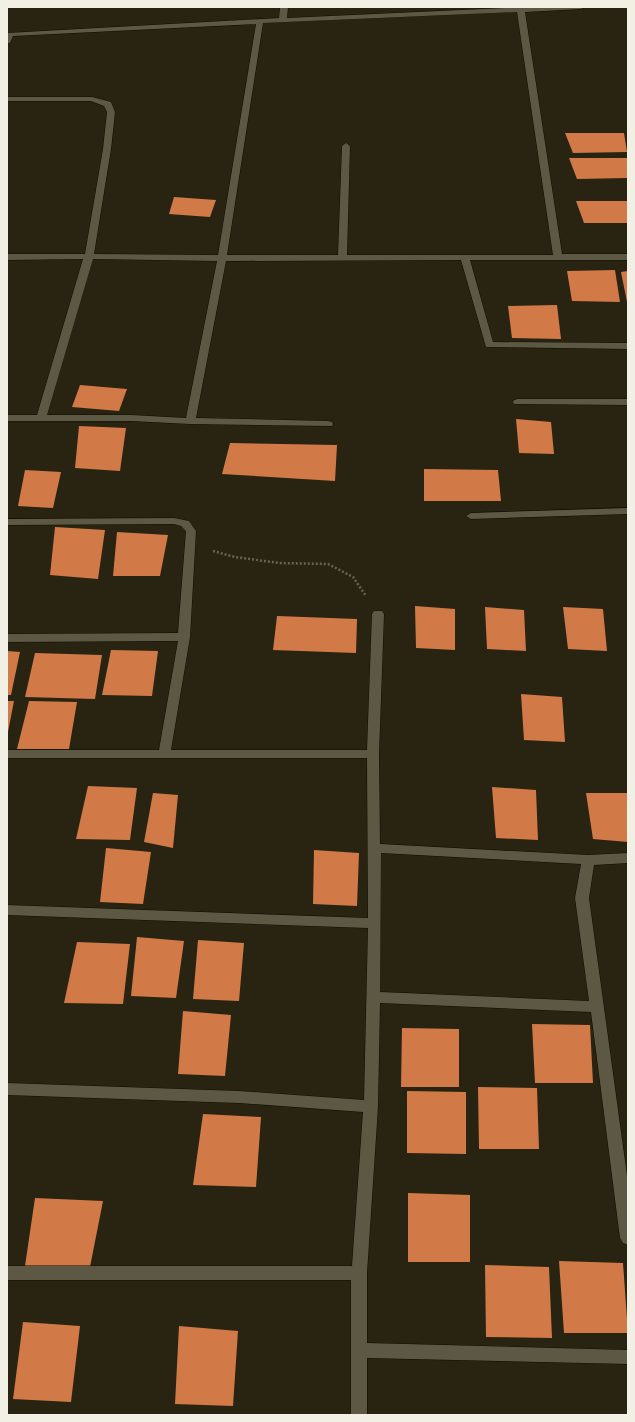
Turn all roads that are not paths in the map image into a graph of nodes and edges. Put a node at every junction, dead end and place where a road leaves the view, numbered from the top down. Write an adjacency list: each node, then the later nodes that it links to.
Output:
1 (284, 7): 4 (street)
2 (581, 7): 3 (street)
3 (521, 10): 4 (street); 15 (street)
4 (283, 20): 5 (street)
5 (260, 21): 6 (street); 12 (street)
6 (8, 36)
7 (7, 99): 9 (street)
8 (346, 146): 13 (street)
9 (89, 256): 10 (street); 12 (street); 20 (street)
10 (7, 257)
11 (628, 257): 15 (street)
12 (222, 258): 13 (street); 21 (street)
13 (342, 258): 14 (street)
14 (465, 258): 15 (street); 16 (street)
15 (558, 258)
16 (628, 346)
17 (518, 402): 18 (street)
18 (628, 402)
19 (7, 418): 20 (street)
20 (41, 419): 21 (street)
21 (190, 421): 22 (street)
22 (328, 424)
23 (628, 511): 24 (street)
24 (471, 516)
25 (7, 522): 27 (street)
26 (378, 614): 31 (street)
27 (184, 637): 28 (street); 30 (street)
28 (7, 638)
29 (7, 754): 30 (street)
30 (164, 754): 31 (street)
31 (373, 754): 32 (street)
32 (373, 848): 34 (street); 36 (street)
33 (628, 858): 34 (street)
34 (588, 860): 38 (street)
35 (7, 910): 36 (street)
36 (375, 923): 37 (street)
37 (373, 997): 38 (street); 40 (street)
38 (597, 1007): 41 (street)
39 (7, 1089): 40 (street)
40 (371, 1107): 43 (street)
41 (628, 1238)
42 (7, 1273): 43 (street)
43 (359, 1273): 44 (street)
44 (359, 1350): 45 (street); 46 (street)
45 (628, 1357)
46 (359, 1415)

